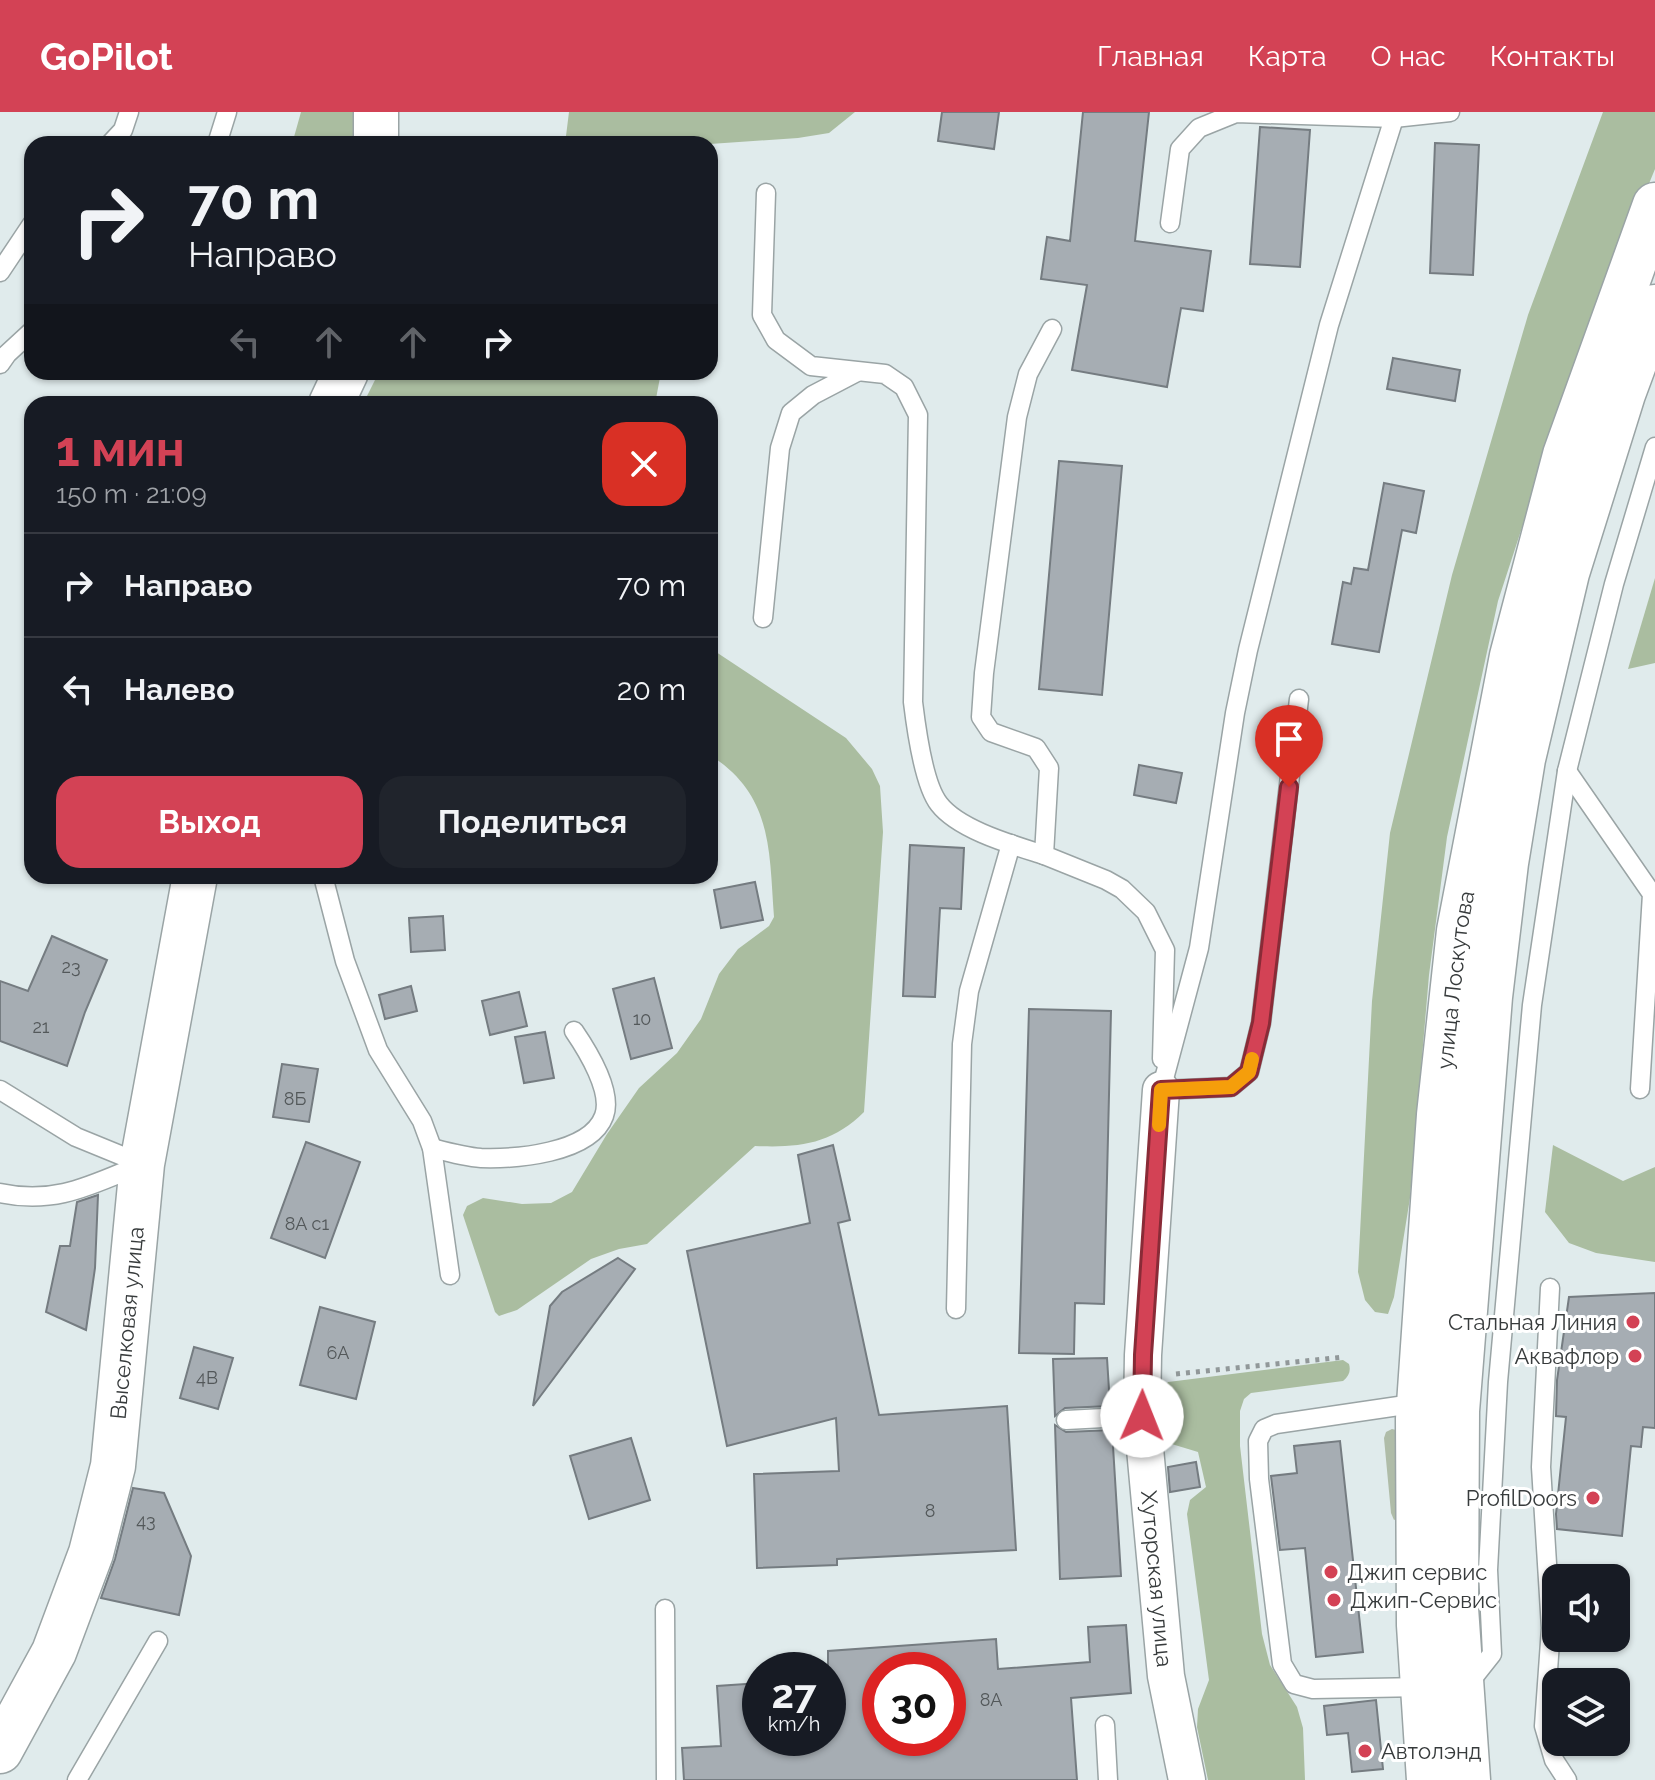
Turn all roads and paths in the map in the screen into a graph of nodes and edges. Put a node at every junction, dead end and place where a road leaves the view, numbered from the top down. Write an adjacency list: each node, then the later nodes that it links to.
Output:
1 (129, 112): 6 (lane)
2 (227, 112): 7 (lane)
3 (376, 112): 8 (main road)
4 (1450, 112): 5 (lane)
5 (1393, 115): 11 (lane); 30 (lane)
6 (117, 136)
7 (220, 136)
8 (376, 136)
9 (766, 193): 18 (lane)
10 (1655, 205): 39 (main road, улица Лоскутова)
11 (1170, 223)
12 (24, 236): 13 (lane)
13 (0, 272)
14 (1655, 307): 44 (main road, улица Лоскутова)
15 (1052, 329): 24 (lane)
16 (24, 338): 17 (lane)
17 (0, 364)
18 (857, 372): 20 (lane); 23 (lane)
19 (1655, 447): 22 (lane)
20 (763, 618)
21 (1299, 699): 30 (lane)
22 (1567, 771): 28 (lane); 44 (lane)
23 (1011, 844): 24 (lane); 36 (lane)
24 (1044, 855): 30 (lane)
25 (194, 884): 32 (main road, Выселковая улица)
26 (325, 884): 31 (lane)
27 (574, 1031): 31 (lane)
28 (1640, 1089)
29 (0, 1090): 32 (lane)
30 (1161, 1090): 38 (street, Хуторская улица)
31 (432, 1148): 34 (lane)
32 (142, 1164): 33 (lane); 47 (main road, Выселковая улица)
33 (0, 1193)
34 (450, 1275)
35 (1550, 1288): 55 (lane)
36 (956, 1309)
37 (1344, 1357): 38 (path)
38 (1143, 1377): 40 (street, Хуторская улица)
39 (1419, 1403): 44 (main road, улица Лоскутова); 44 (lane)
40 (1142, 1416): 41 (lane); 51 (street, Хуторская улица)
41 (1066, 1420)
42 (665, 1609): 49 (lane)
43 (158, 1641): 48 (lane)
44 (1441, 1684): 46 (main road, улица Лоскутова); 52 (main road, улица Лоскутова)
45 (1105, 1725): 50 (lane)
46 (1464, 1725): 53 (main road, улица Лоскутова); 54 (main road)
47 (0, 1751)
48 (77, 1780)
49 (666, 1780)
50 (1108, 1780)
51 (1187, 1780)
52 (1429, 1780)
53 (1468, 1780)
54 (1491, 1780)
55 (1567, 1780)

